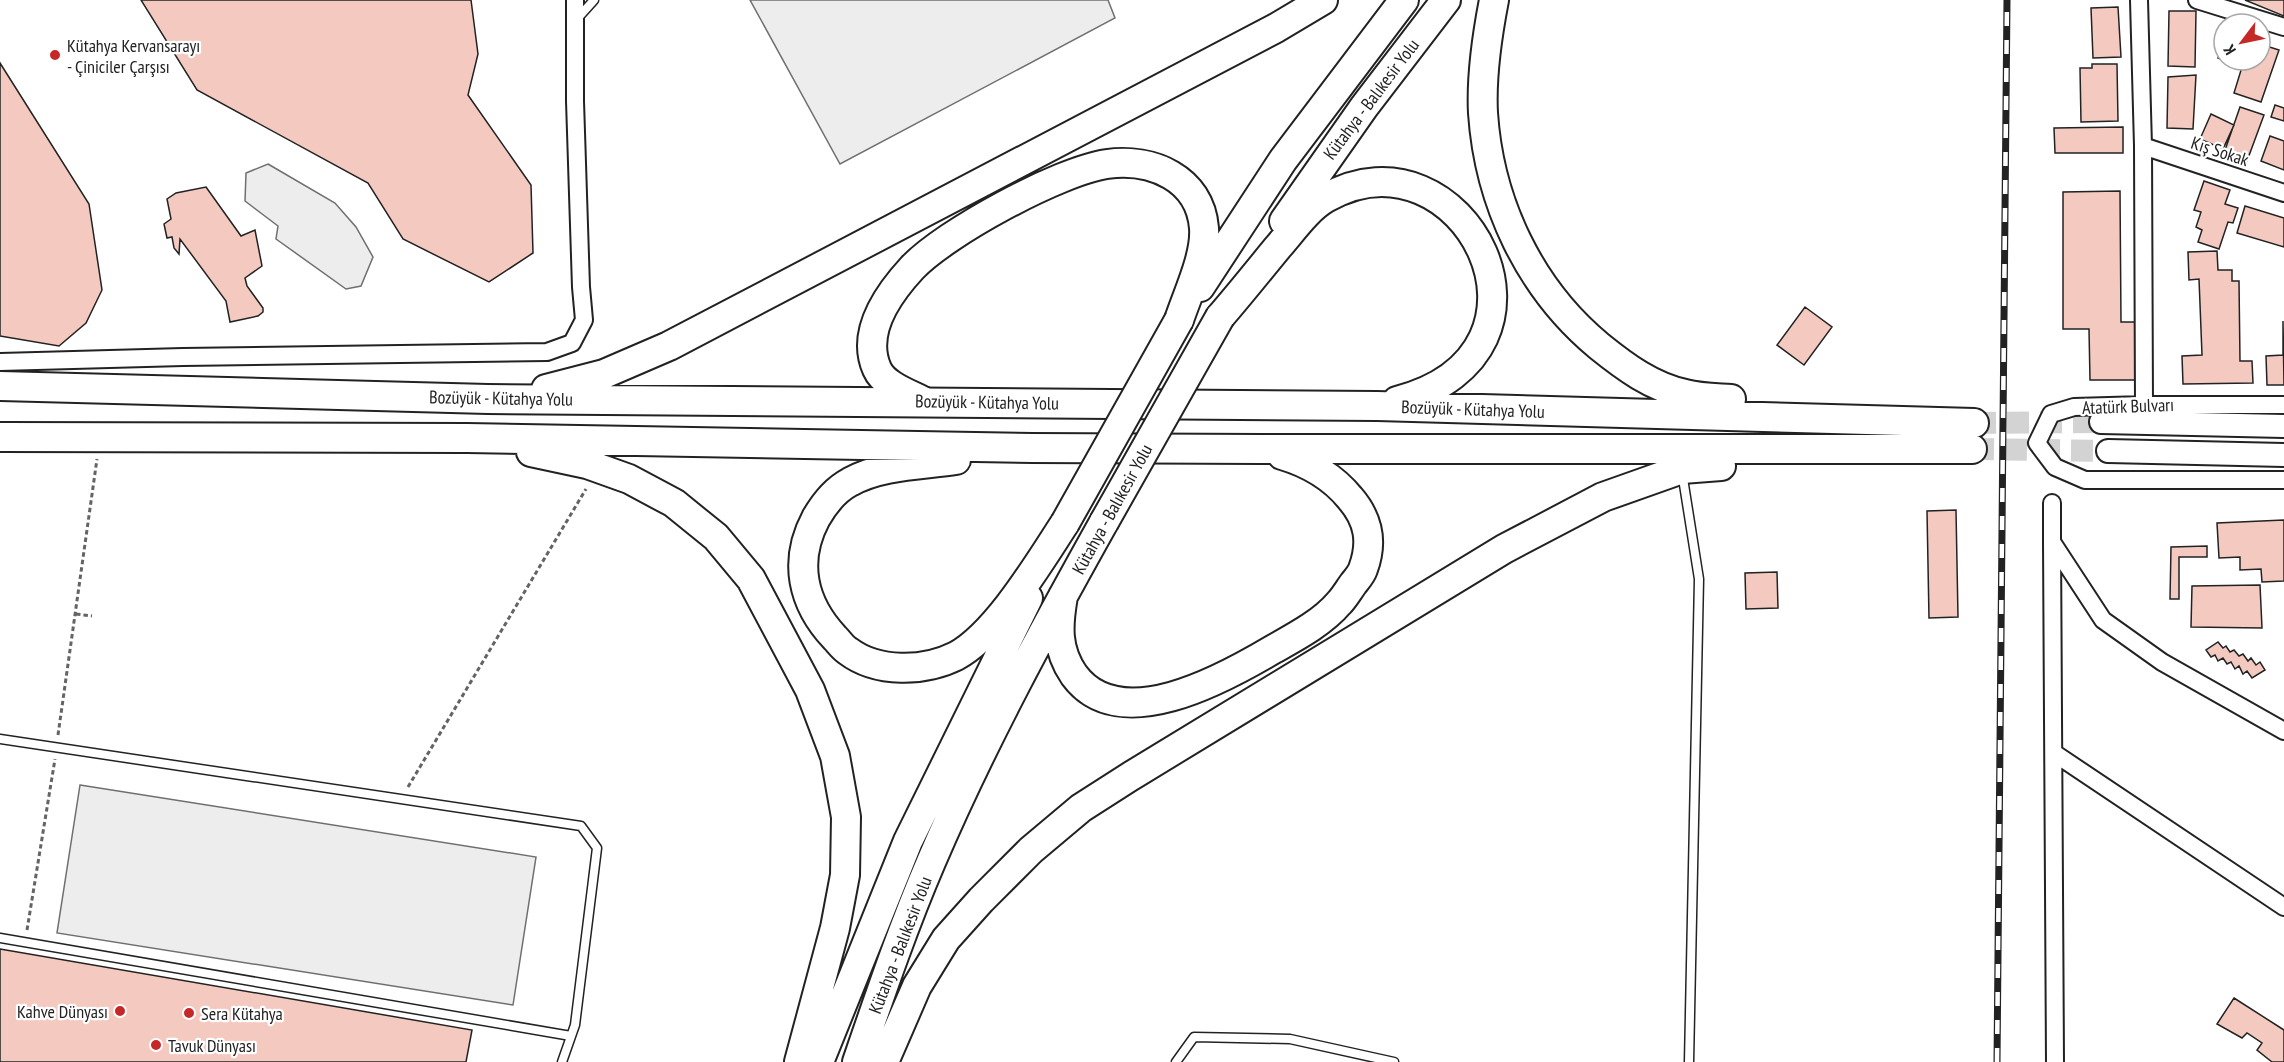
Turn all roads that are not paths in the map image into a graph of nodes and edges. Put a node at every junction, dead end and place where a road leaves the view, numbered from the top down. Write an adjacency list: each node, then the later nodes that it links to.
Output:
1 (575, 0): 9 (street)
2 (594, 0): 9 (lane)
3 (1323, 0): 17 (highway)
4 (1404, 0): 14 (highway, Kütahya - Balıkesir Yolu)
5 (1446, 0): 13 (highway, Kütahya - Balıkesir Yolu)
6 (1494, 0): 24 (highway)
7 (2139, 0): 11 (street)
8 (2198, 0): 10 (street)
9 (575, 20): 15 (street)
10 (2284, 27)
11 (2143, 146): 12 (street, Kış Sokak); 19 (street)
12 (2284, 193)
13 (1220, 317): 21 (highway); 36 (highway, Kütahya - Balıkesir Yolu, bridge)
14 (1179, 320): 18 (highway); 34 (highway, Kütahya - Balıkesir Yolu, bridge)
15 (0, 362)
16 (0, 386): 17 (highway, Bozüyük - Kütahya Yolu)
17 (488, 399): 18 (highway, Bozüyük - Kütahya Yolu)
18 (925, 401): 21 (highway, Bozüyük - Kütahya Yolu)
19 (2144, 405): 20 (street, Atatürk Bulvarı); 32 (street, Atatürk Bulvarı)
20 (2284, 405)
21 (1377, 406): 24 (highway, Bozüyük - Kütahya Yolu)
22 (2101, 422): 23 (main road, Atatürk Bulvarı)
23 (2284, 426)
24 (1973, 436): 28 (highway, Bozüyük - Kütahya Yolu); 31 (highway)
25 (0, 437): 26 (highway, Bozüyük - Kütahya Yolu)
26 (467, 438): 27 (highway, Bozüyük - Kütahya Yolu); 44 (highway)
27 (1033, 448): 28 (highway, Bozüyük - Kütahya Yolu); 34 (highway)
28 (1260, 449): 36 (highway)
29 (2108, 451): 30 (main road)
30 (2284, 455)
31 (1682, 469): 47 (highway); 50 (lane)
32 (2284, 480)
33 (2052, 502): 35 (street)
34 (1065, 523): 45 (highway, Kütahya - Balıkesir Yolu)
35 (2052, 542): 37 (street); 39 (street)
36 (1063, 596): 46 (highway, Kütahya - Balıkesir Yolu)
37 (2284, 730)
38 (0, 739): 42 (lane)
39 (2054, 753): 40 (street); 51 (street)
40 (2284, 907)
41 (0, 938): 42 (lane)
42 (571, 1036): 43 (lane)
43 (562, 1062)
44 (799, 1062)
45 (819, 1062)
46 (857, 1062)
47 (884, 1062)
48 (1176, 1062): 49 (lane)
49 (1394, 1062)
50 (1689, 1062)
51 (2055, 1062)

